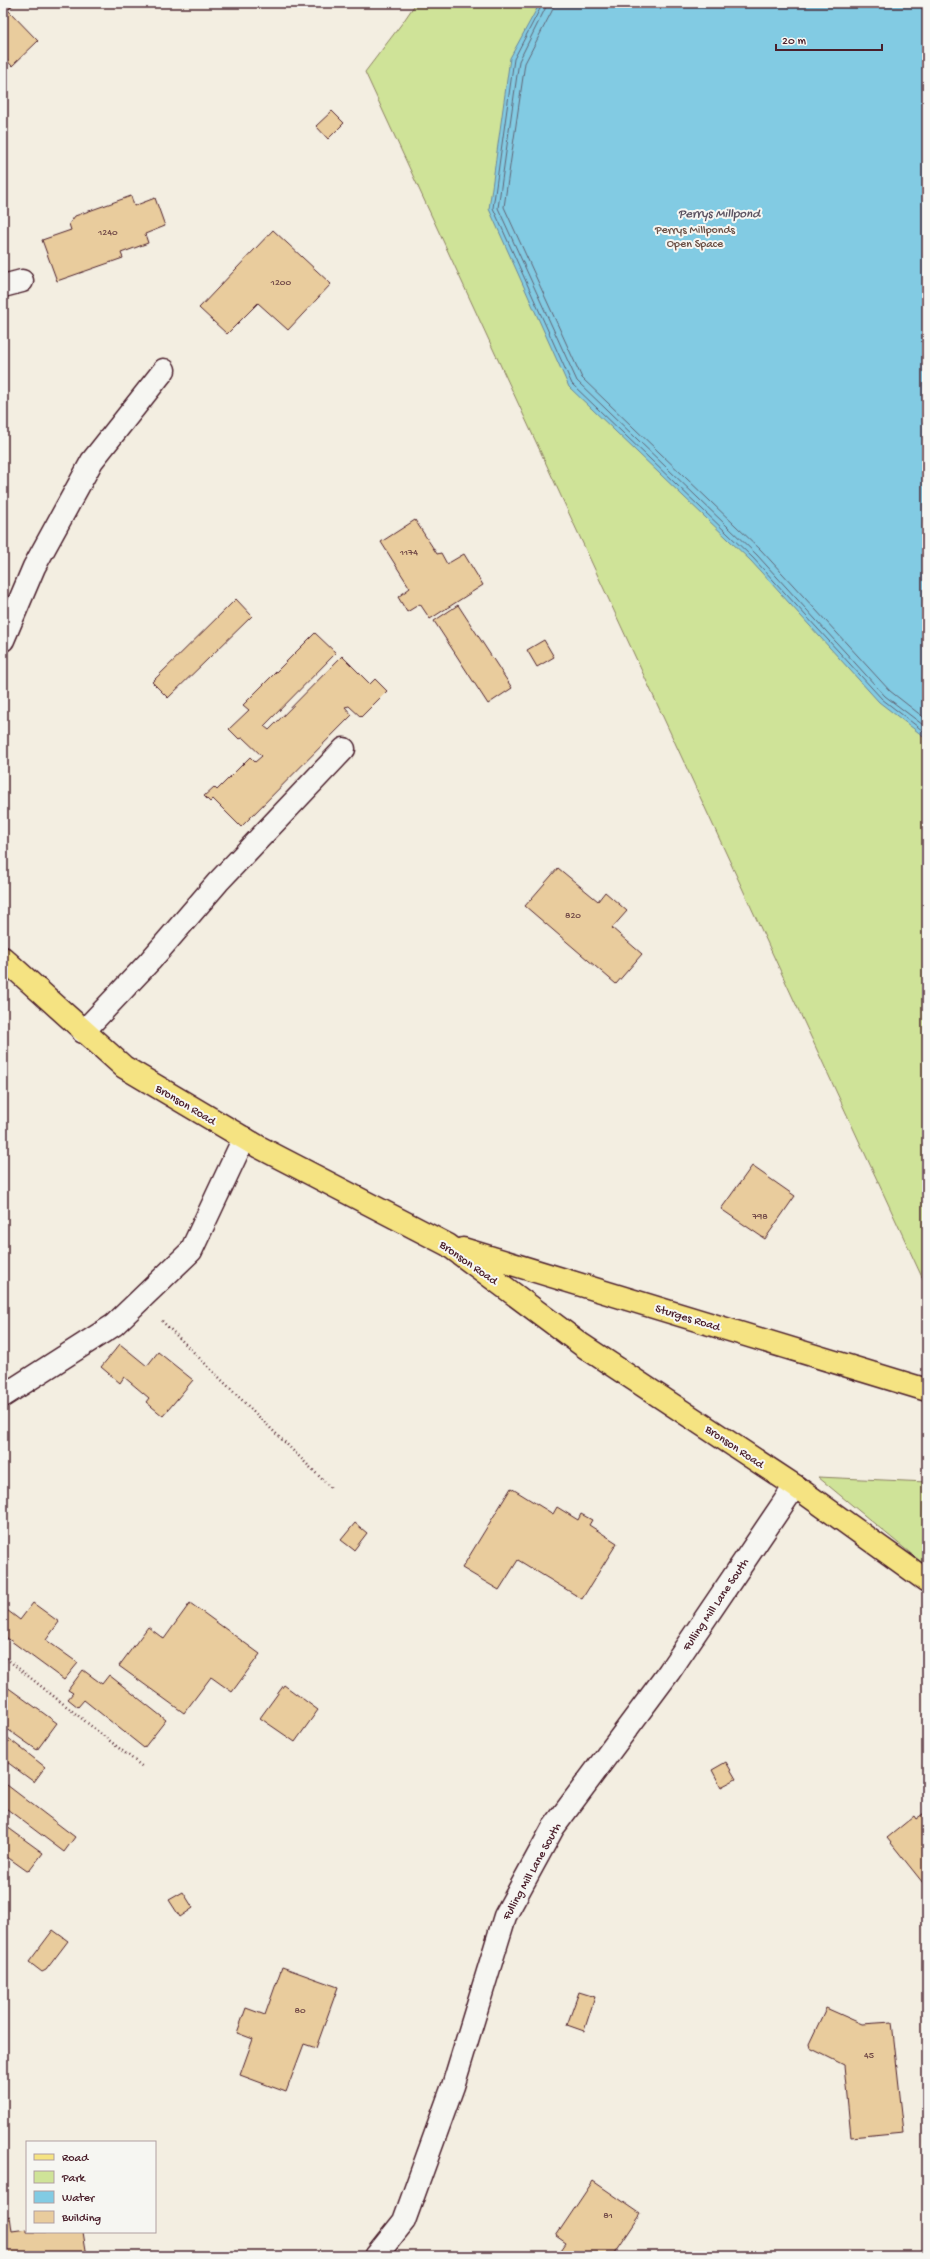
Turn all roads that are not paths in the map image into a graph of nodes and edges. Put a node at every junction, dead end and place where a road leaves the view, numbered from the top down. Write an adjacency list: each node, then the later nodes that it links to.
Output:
1 (164, 370): 2 (street)
2 (3, 640)
3 (344, 749): 5 (street)
4 (3, 958): 5 (main road, Bronson Road)
5 (83, 1032): 6 (main road, Bronson Road)
6 (244, 1138): 7 (main road, Bronson Road); 9 (street)
7 (448, 1245): 8 (main road, Sturges Road); 10 (main road, Bronson Road)
8 (927, 1390)
9 (3, 1396)
10 (795, 1486): 11 (main road, Bronson Road); 12 (street, Fulling Mill Lane South)
11 (927, 1581)
12 (376, 2256)

